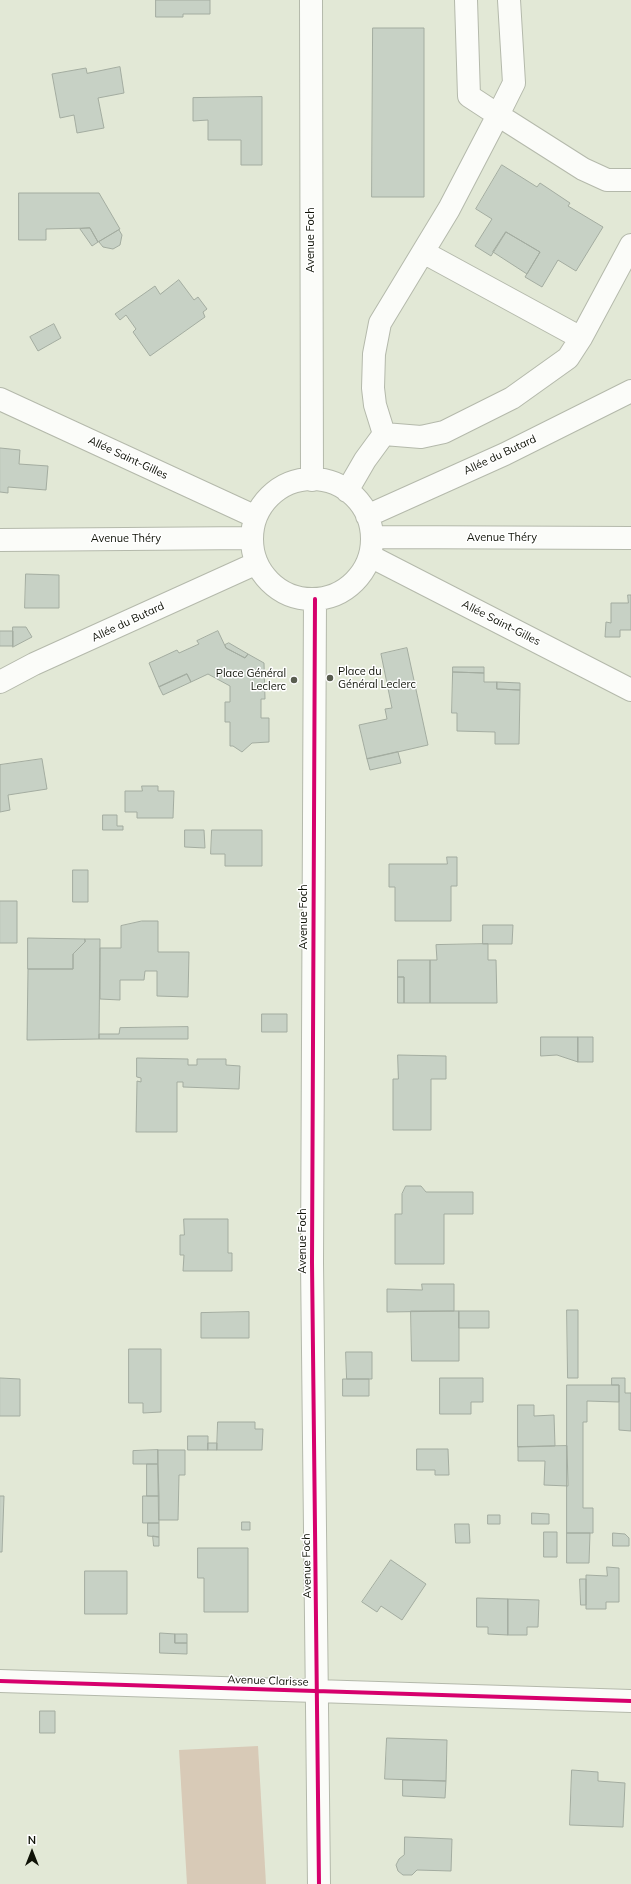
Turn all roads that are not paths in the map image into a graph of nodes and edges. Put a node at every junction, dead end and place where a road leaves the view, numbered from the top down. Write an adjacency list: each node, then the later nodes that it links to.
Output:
1 (311, 0): 12 (street, Avenue Foch)
2 (466, 0): 4 (street)
3 (508, 0): 4 (street)
4 (498, 115): 5 (street); 7 (street)
5 (631, 180)
6 (631, 245): 8 (street)
7 (423, 252): 8 (street); 11 (street)
8 (581, 338): 11 (street)
9 (631, 391): 14 (street, Allée du Butard)
10 (0, 399): 15 (street, Allée Saint-Gilles)
11 (384, 434): 13 (street)
12 (312, 480): 13 (street); 15 (street)
13 (346, 491): 14 (street)
14 (367, 516): 19 (street)
15 (256, 517): 16 (street)
16 (252, 538): 18 (street, Avenue Théry); 20 (street)
17 (631, 538): 19 (street, Avenue Théry)
18 (0, 540)
19 (371, 547): 21 (street); 23 (street, Allée Saint-Gilles)
20 (257, 563): 21 (street); 22 (street, Allée du Butard)
21 (315, 599): 25 (street, Avenue Foch)
22 (0, 682)
23 (631, 690)
24 (0, 1681): 25 (street, Avenue Clarisse)
25 (317, 1692): 26 (street, Avenue Clarisse); 27 (street, Avenue Foch)
26 (631, 1701)
27 (319, 1884)

